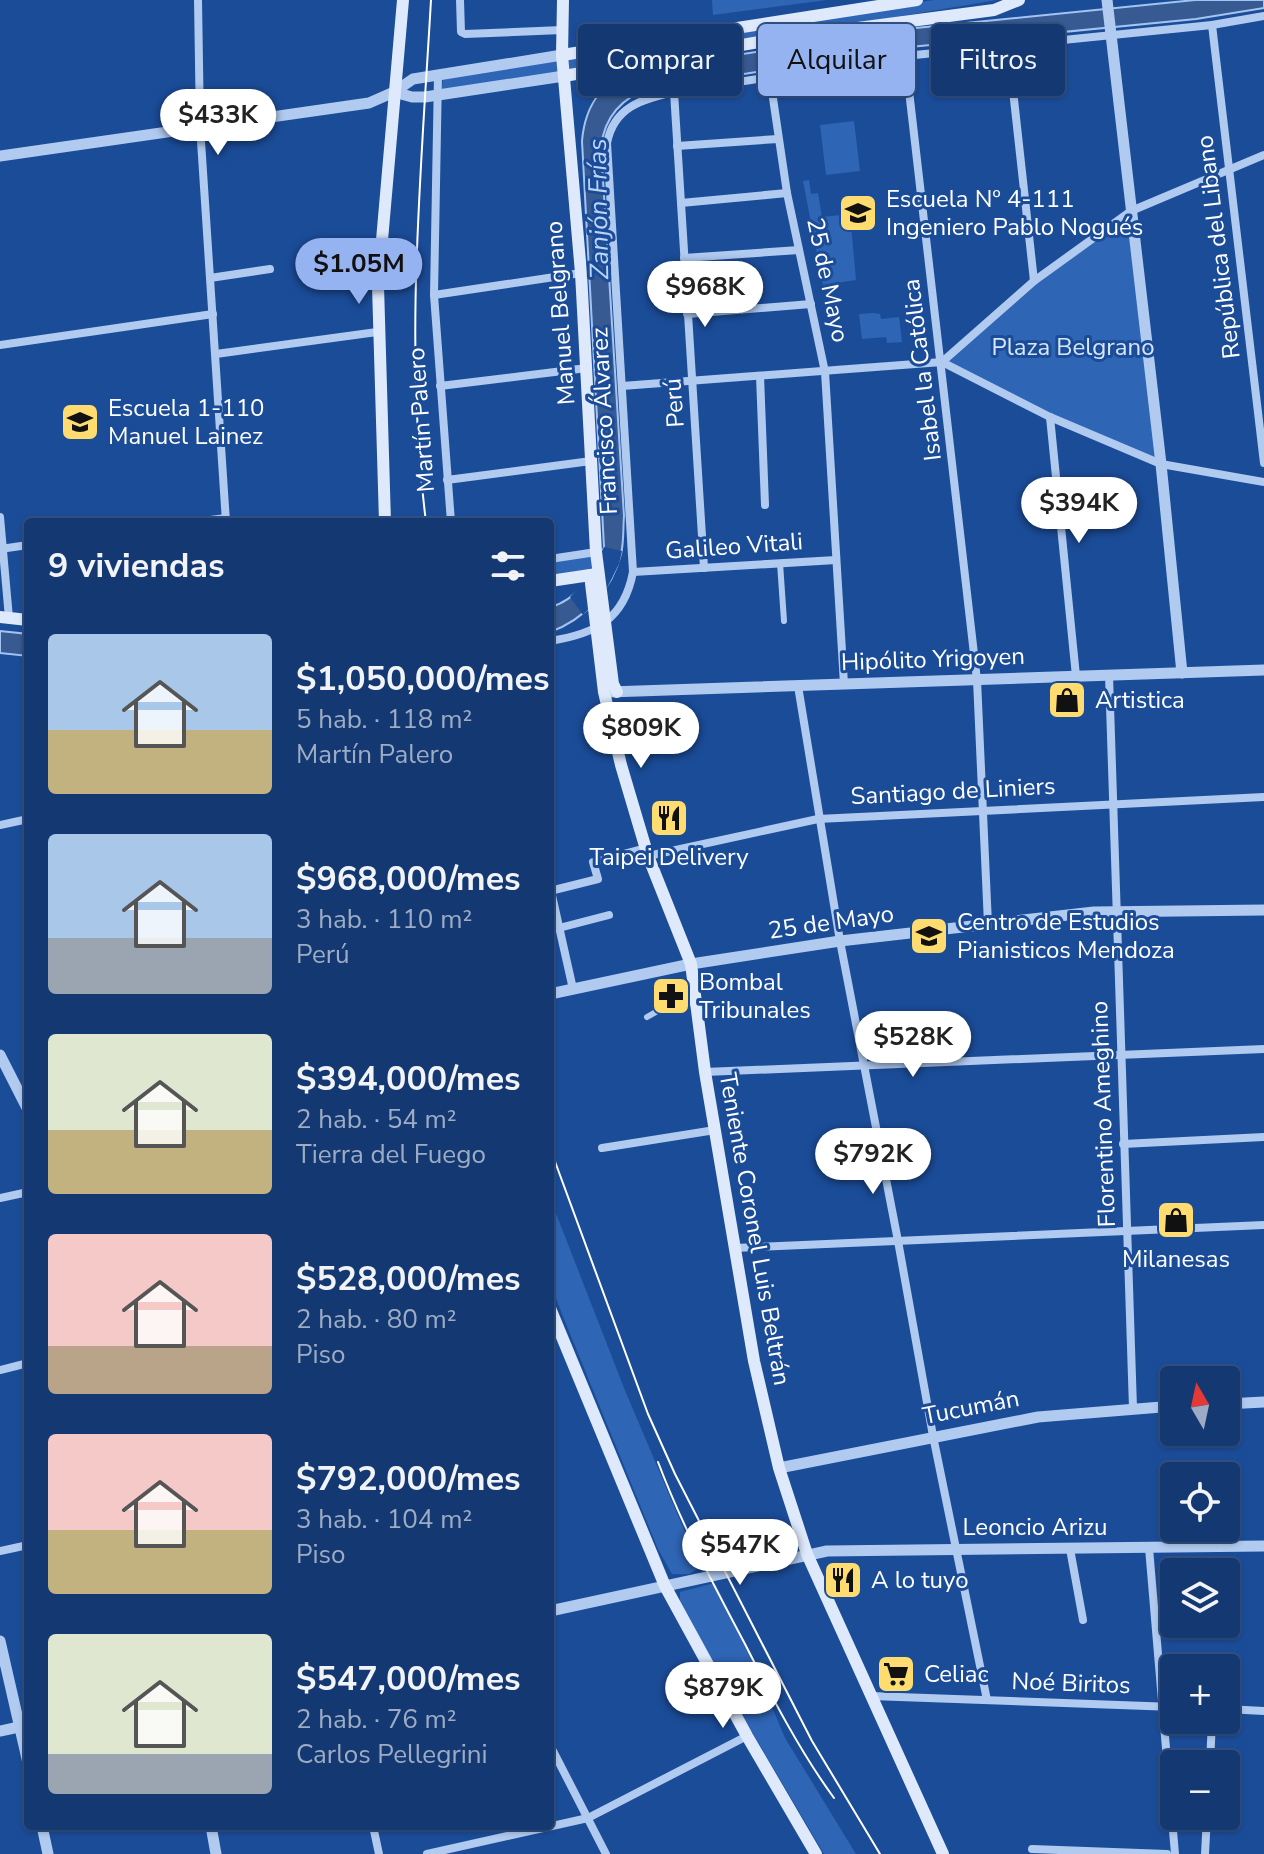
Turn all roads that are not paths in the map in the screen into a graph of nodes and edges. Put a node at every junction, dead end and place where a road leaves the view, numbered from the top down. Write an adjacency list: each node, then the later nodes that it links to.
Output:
1 (198, 0): 23 (street)
2 (403, 0): 16 (main road, Martín Palero)
3 (460, 0): 10 (street)
4 (563, 0): 10 (main road, Manuel Belgrano)
5 (917, 0): 13 (main road)
6 (1019, 0): 15 (main road)
7 (1108, 3): 11 (street)
8 (1264, 16): 9 (street)
9 (1212, 25): 11 (street); 28 (street, República del Libano)
10 (562, 30): 13 (main road, Manuel Belgrano)
11 (1111, 32): 12 (street); 31 (street)
12 (1065, 38)
13 (562, 55): 14 (street); 15 (main road, Manuel Belgrano)
14 (438, 75): 16 (street); 17 (street, Martín Palero)
15 (564, 76): 17 (street); 35 (main road, Manuel Belgrano)
16 (394, 92): 17 (street); 23 (street); 42 (main road, Martín Palero)
17 (436, 95): 38 (street, Martín Palero)
18 (658, 96): 51 (street, Francisco Álvarez)
19 (674, 96): 25 (street, Perú)
20 (772, 96): 24 (street, 25 de Mayo)
21 (910, 96): 45 (street, Isabel la Católica)
22 (1014, 96): 37 (street)
23 (200, 126): 27 (street); 36 (street)
24 (778, 139): 25 (street); 29 (street, 25 de Mayo)
25 (677, 146): 30 (street, Perú)
26 (1264, 155): 28 (street)
27 (0, 156)
28 (1229, 168): 31 (street); 54 (street, República del Libano)
29 (787, 193): 30 (street); 32 (street, 25 de Mayo)
30 (681, 203): 33 (street, Perú)
31 (1131, 211): 37 (street); 55 (street)
32 (799, 250): 33 (street); 39 (street, 25 de Mayo)
33 (684, 258): 41 (street, Perú)
34 (270, 269): 36 (street)
35 (581, 273): 38 (street); 46 (main road, Manuel Belgrano)
36 (210, 278): 40 (street)
37 (1034, 281): 45 (street)
38 (434, 295): 50 (street, Martín Palero)
39 (811, 304): 41 (street); 47 (street, 25 de Mayo)
40 (213, 314): 43 (street); 44 (street)
41 (687, 314): 49 (street, Perú)
42 (377, 332): 44 (street); 61 (main road, Martín Palero)
43 (0, 345)
44 (216, 354): 60 (street)
45 (942, 362): 47 (street); 52 (street); 82 (street, Isabel la Católica)
46 (587, 368): 50 (street); 53 (main road, Manuel Belgrano)
47 (825, 372): 48 (street); 67 (street, 25 de Mayo)
48 (760, 376): 49 (street); 58 (street)
49 (693, 381): 51 (street); 69 (street, Perú)
50 (440, 386): 56 (street, Martín Palero)
51 (622, 386): 70 (street, Francisco Álvarez)
52 (1050, 417): 55 (street); 81 (street)
53 (591, 461): 56 (street); 65 (main road, Manuel Belgrano)
54 (1264, 463)
55 (1161, 464): 57 (street); 79 (street)
56 (447, 480): 62 (street, Martín Palero)
57 (1264, 482)
58 (765, 505)
59 (0, 517): 64 (street)
60 (226, 518)
61 (385, 518)
62 (451, 518)
63 (24, 546): 64 (street)
64 (1, 549): 74 (street)
65 (596, 552): 66 (street); 71 (main road, Manuel Belgrano)
66 (554, 558)
67 (836, 560): 68 (street, Galileo Vitali); 83 (street, 25 de Mayo)
68 (780, 563): 69 (street, Galileo Vitali); 75 (street)
69 (704, 568): 70 (street, Galileo Vitali)
70 (633, 572): 76 (street)
71 (595, 575): 72 (main road); 73 (main road, Manuel Belgrano); 76 (main road, Manuel Belgrano)
72 (554, 580)
73 (592, 592): 76 (main road, Teniente Coronel Luis Beltrán)
74 (5, 618)
75 (784, 621)
76 (601, 626): 77 (street); 85 (main road, Teniente Coronel Luis Beltrán)
77 (554, 640)
78 (1264, 670): 79 (street, Hipólito Yrigoyen)
79 (1182, 673): 80 (street, Hipólito Yrigoyen)
80 (1109, 675): 81 (street, Hipólito Yrigoyen); 87 (street, Florentino Ameghino)
81 (1076, 676): 82 (street, Hipólito Yrigoyen)
82 (977, 680): 83 (street, Hipólito Yrigoyen); 88 (street, Isabel la Católica)
83 (844, 684): 84 (street, Hipólito Yrigoyen)
84 (798, 686): 85 (street, Hipólito Yrigoyen); 89 (street)
85 (610, 692): 92 (main road, Teniente Coronel Luis Beltrán)
86 (1264, 797): 87 (street, Santiago de Liniers)
87 (1111, 803): 88 (street, Santiago de Liniers); 96 (street, Florentino Ameghino)
88 (983, 810): 89 (street, Santiago de Liniers); 98 (street, Isabel la Católica)
89 (818, 819): 92 (street, Santiago de Liniers); 100 (street)
90 (24, 820): 91 (street)
91 (0, 825)
92 (647, 852): 93 (street, Santiago de Liniers); 101 (main road, Teniente Coronel Luis Beltrán)
93 (554, 890)
94 (554, 905): 99 (street)
95 (1264, 910): 96 (street, 25 de Mayo)
96 (1115, 911): 98 (street, 25 de Mayo); 108 (street, Florentino Ameghino)
97 (609, 915): 99 (street)
98 (988, 924): 100 (street, 25 de Mayo)
99 (559, 928): 102 (street)
100 (840, 941): 101 (street, 25 de Mayo); 109 (street)
101 (691, 964): 102 (street, 25 de Mayo); 104 (main road, Teniente Coronel Luis Beltrán)
102 (573, 989): 103 (street, 25 de Mayo)
103 (554, 993)
104 (697, 1002): 105 (street); 110 (main road, Teniente Coronel Luis Beltrán)
105 (647, 1017)
106 (1264, 1049): 108 (street)
107 (0, 1055): 111 (street)
108 (1120, 1055): 109 (street); 114 (street, Florentino Ameghino)
109 (864, 1065): 110 (street); 120 (street)
110 (705, 1072): 112 (main road, Teniente Coronel Luis Beltrán)
111 (24, 1099)
112 (715, 1130): 115 (street); 121 (main road, Teniente Coronel Luis Beltrán)
113 (1264, 1137): 114 (street)
114 (1123, 1144): 119 (street, Florentino Ameghino)
115 (602, 1148)
116 (24, 1193): 117 (street)
117 (0, 1198)
118 (1264, 1225): 119 (street)
119 (1127, 1231): 120 (street); 128 (street, Florentino Ameghino)
120 (898, 1241): 121 (street); 129 (street)
121 (734, 1248): 130 (main road, Teniente Coronel Luis Beltrán)
122 (554, 1330): 138 (main road)
123 (24, 1364): 124 (street)
124 (0, 1370)
125 (1264, 1402): 126 (street)
126 (1240, 1403)
127 (1160, 1407): 128 (street, Tucumán)
128 (1133, 1408): 129 (street, Tucumán)
129 (933, 1436): 130 (street, Tucumán); 134 (street)
130 (779, 1468): 137 (main road, Teniente Coronel Luis Beltrán)
131 (24, 1546): 136 (street)
132 (1264, 1546): 133 (street, Leoncio Arizu)
133 (1149, 1548): 135 (street, Leoncio Arizu); 142 (street)
134 (956, 1549): 135 (street, Leoncio Arizu); 137 (street, Leoncio Arizu); 144 (street)
135 (1070, 1549): 140 (street)
136 (0, 1551)
137 (807, 1554): 138 (street, Leoncio Arizu); 143 (main road, Teniente Coronel Luis Beltrán)
138 (665, 1586): 139 (street, Leoncio Arizu); 151 (main road)
139 (554, 1610)
140 (1083, 1620)
141 (0, 1641): 148 (street)
142 (1160, 1665)
143 (871, 1696): 144 (street, Noé Biritos); 167 (main road, Teniente Coronel Luis Beltrán)
144 (987, 1700): 145 (street, Noé Biritos)
145 (1160, 1707)
146 (1240, 1710): 147 (street)
147 (1264, 1711)
148 (24, 1726): 149 (street)
149 (0, 1731)
150 (1166, 1734): 169 (street)
151 (747, 1736): 153 (street); 166 (main road)
152 (554, 1753): 153 (street)
153 (588, 1818): 154 (street); 165 (street)
154 (554, 1826)
155 (43, 1830): 161 (street)
156 (212, 1830): 162 (street)
157 (374, 1830): 163 (street)
158 (534, 1830): 164 (street)
159 (1206, 1830): 170 (street)
160 (1032, 1849): 168 (street)
161 (48, 1854)
162 (216, 1854)
163 (379, 1854)
164 (427, 1854)
165 (606, 1854)
166 (816, 1854)
167 (943, 1854)
168 (1167, 1854)
169 (1175, 1854)
170 (1205, 1854)

